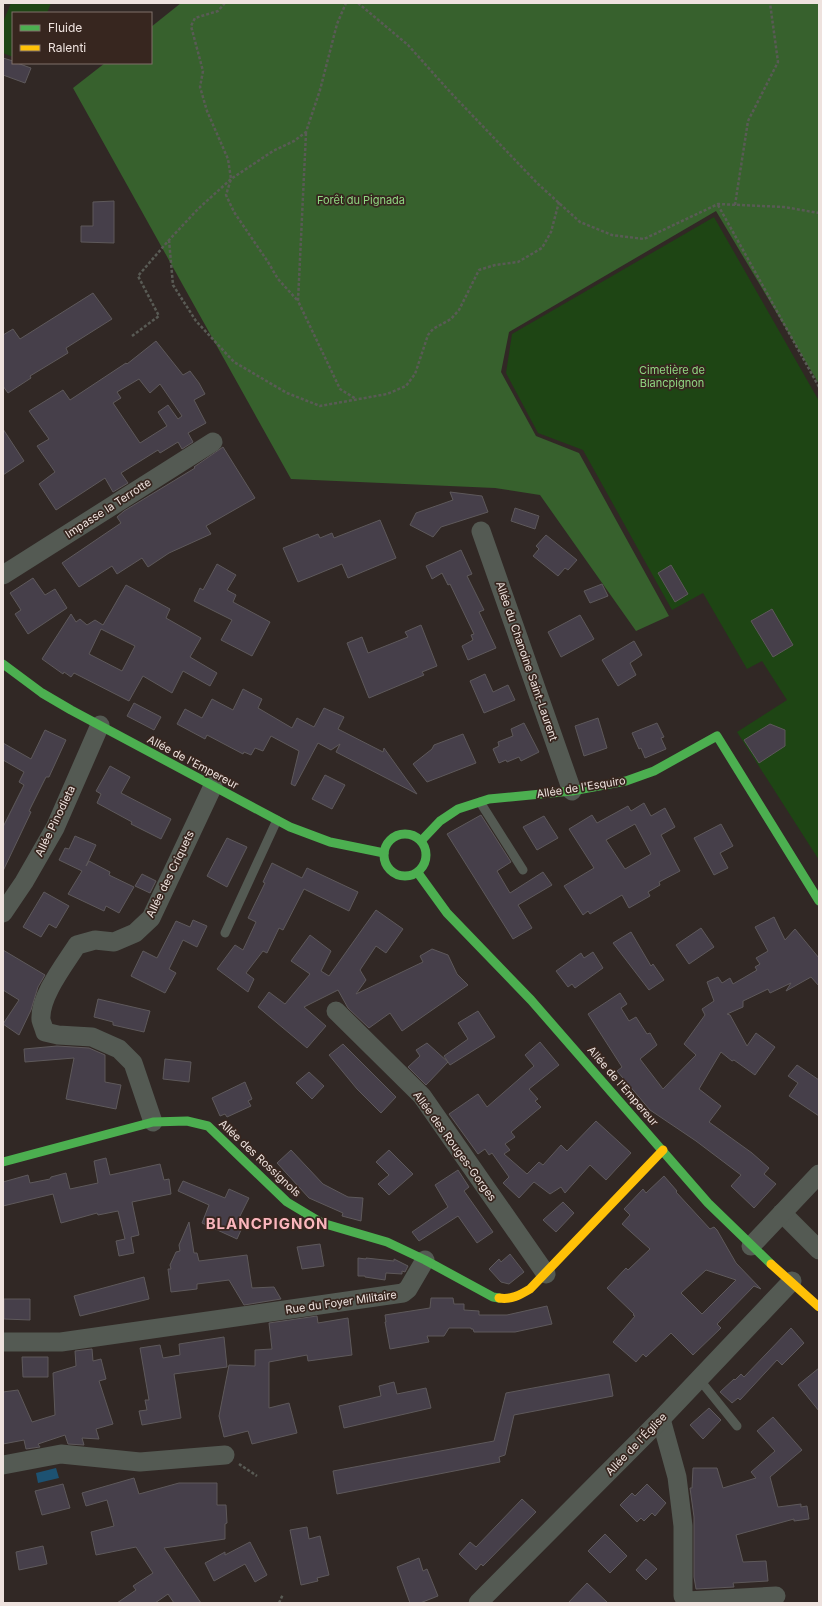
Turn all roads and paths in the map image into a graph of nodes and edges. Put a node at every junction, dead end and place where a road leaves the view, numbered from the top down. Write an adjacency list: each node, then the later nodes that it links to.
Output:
1 (225, 3): 6 (path)
2 (346, 3): 5 (path)
3 (358, 3): 7 (path)
4 (770, 3): 9 (path)
5 (306, 132): 6 (path); 12 (path)
6 (232, 179): 11 (path); 12 (path)
7 (559, 202): 8 (path); 15 (path)
8 (718, 204): 9 (path); 14 (path)
9 (735, 205): 10 (path)
10 (819, 213)
11 (169, 240): 13 (path); 15 (path)
12 (298, 301): 15 (path)
13 (132, 336)
14 (819, 387)
15 (357, 399)
16 (213, 442): 18 (street, Impasse la Terrotte)
17 (482, 531): 22 (street, Allée du Chanoine Saint-Laurent)
18 (3, 575)
19 (3, 664): 20 (street, Allée de l'Empereur)
20 (100, 725): 21 (street, Allée de l'Empereur); 30 (street, Allée Pinodieta)
21 (213, 786): 24 (street, Allée de l'Empereur); 33 (street, Allée des Criquets)
22 (572, 791): 23 (street, Allée de l'Esquiro); 29 (street, Allée de l'Esquiro)
23 (480, 802): 25 (street, Allée de l'Esquiro); 27 (lane)
24 (278, 820): 26 (street, Allée de l'Empereur); 31 (lane)
25 (421, 840): 26 (street); 28 (street)
26 (384, 853): 28 (street)
27 (522, 870)
28 (418, 873): 34 (street, Allée de l'Empereur)
29 (819, 901)
30 (3, 914)
31 (225, 933)
32 (336, 1011): 41 (street, Allée des Rouges-Gorges)
33 (153, 1122): 35 (street, Allée des Rossignols); 40 (street, Allée des Rossignols)
34 (663, 1150): 38 (street, Allée de l'Empereur); 41 (street)
35 (3, 1162)
36 (819, 1174): 37 (street)
37 (782, 1213): 38 (street); 39 (street)
38 (751, 1246): 42 (street, Allée de l'Empereur)
39 (819, 1250)
40 (425, 1260): 41 (street); 44 (street, Rue du Foyer Militaire)
41 (546, 1274)
42 (792, 1281): 43 (street, Allée de l'Empereur); 45 (street, Allée de l'Église)
43 (819, 1308)
44 (3, 1342)
45 (698, 1379): 46 (street, Allée de l'Église); 47 (lane)
46 (661, 1419): 51 (street); 53 (street, Allée de l'Église)
47 (737, 1426)
48 (225, 1455): 49 (street)
49 (3, 1465)
50 (283, 1594): 52 (path)
51 (776, 1596)
52 (279, 1603)
53 (478, 1603)

